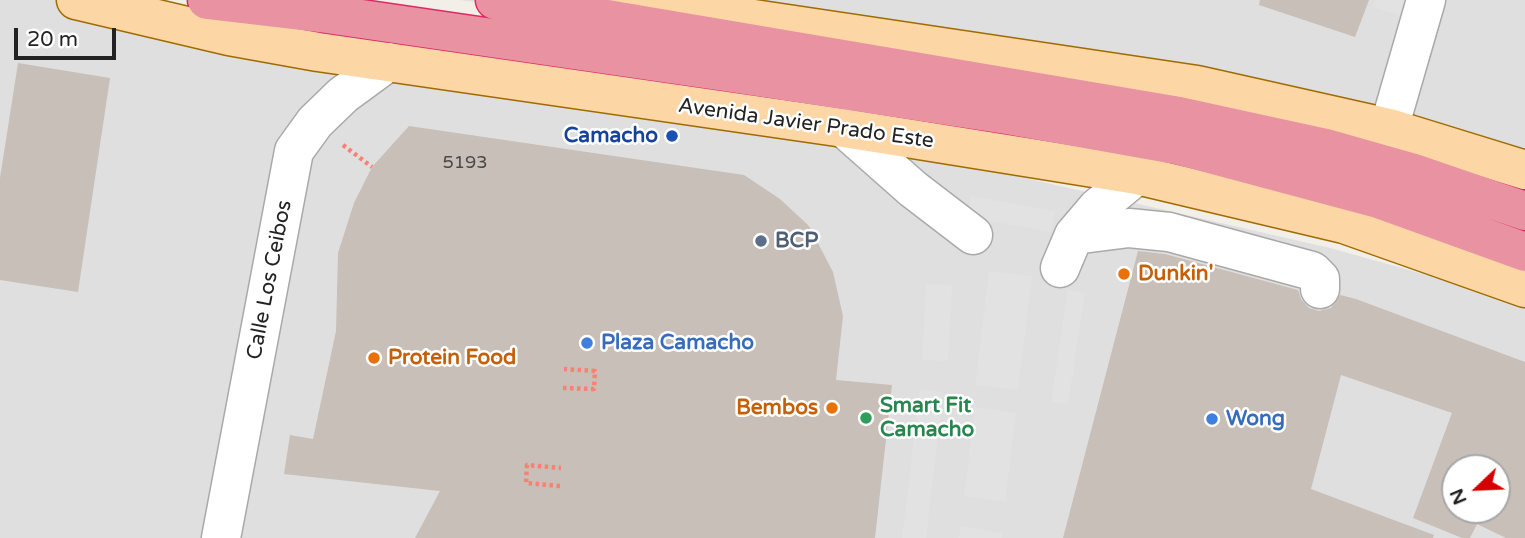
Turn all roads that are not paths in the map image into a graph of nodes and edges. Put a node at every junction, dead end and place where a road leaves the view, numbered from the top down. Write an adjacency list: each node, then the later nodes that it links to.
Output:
1 (76, 0): 6 (main road, Avenida Javier Prado Este)
2 (207, 0): 9 (highway)
3 (495, 0): 9 (highway)
4 (626, 0): 8 (main road)
5 (1426, 0): 8 (street)
6 (388, 62): 7 (main road, Avenida Javier Prado Este); 17 (street, Calle Los Ceibos)
7 (844, 128): 11 (main road, Avenida Javier Prado Este); 13 (street)
8 (1389, 128): 10 (main road)
9 (1178, 131): 12 (highway); 14 (highway)
10 (1525, 170)
11 (1136, 175): 15 (main road, Avenida Javier Prado Este); 16 (street)
12 (1525, 211)
13 (973, 235)
14 (1525, 251)
15 (1525, 288)
16 (1320, 289)
17 (221, 538)

